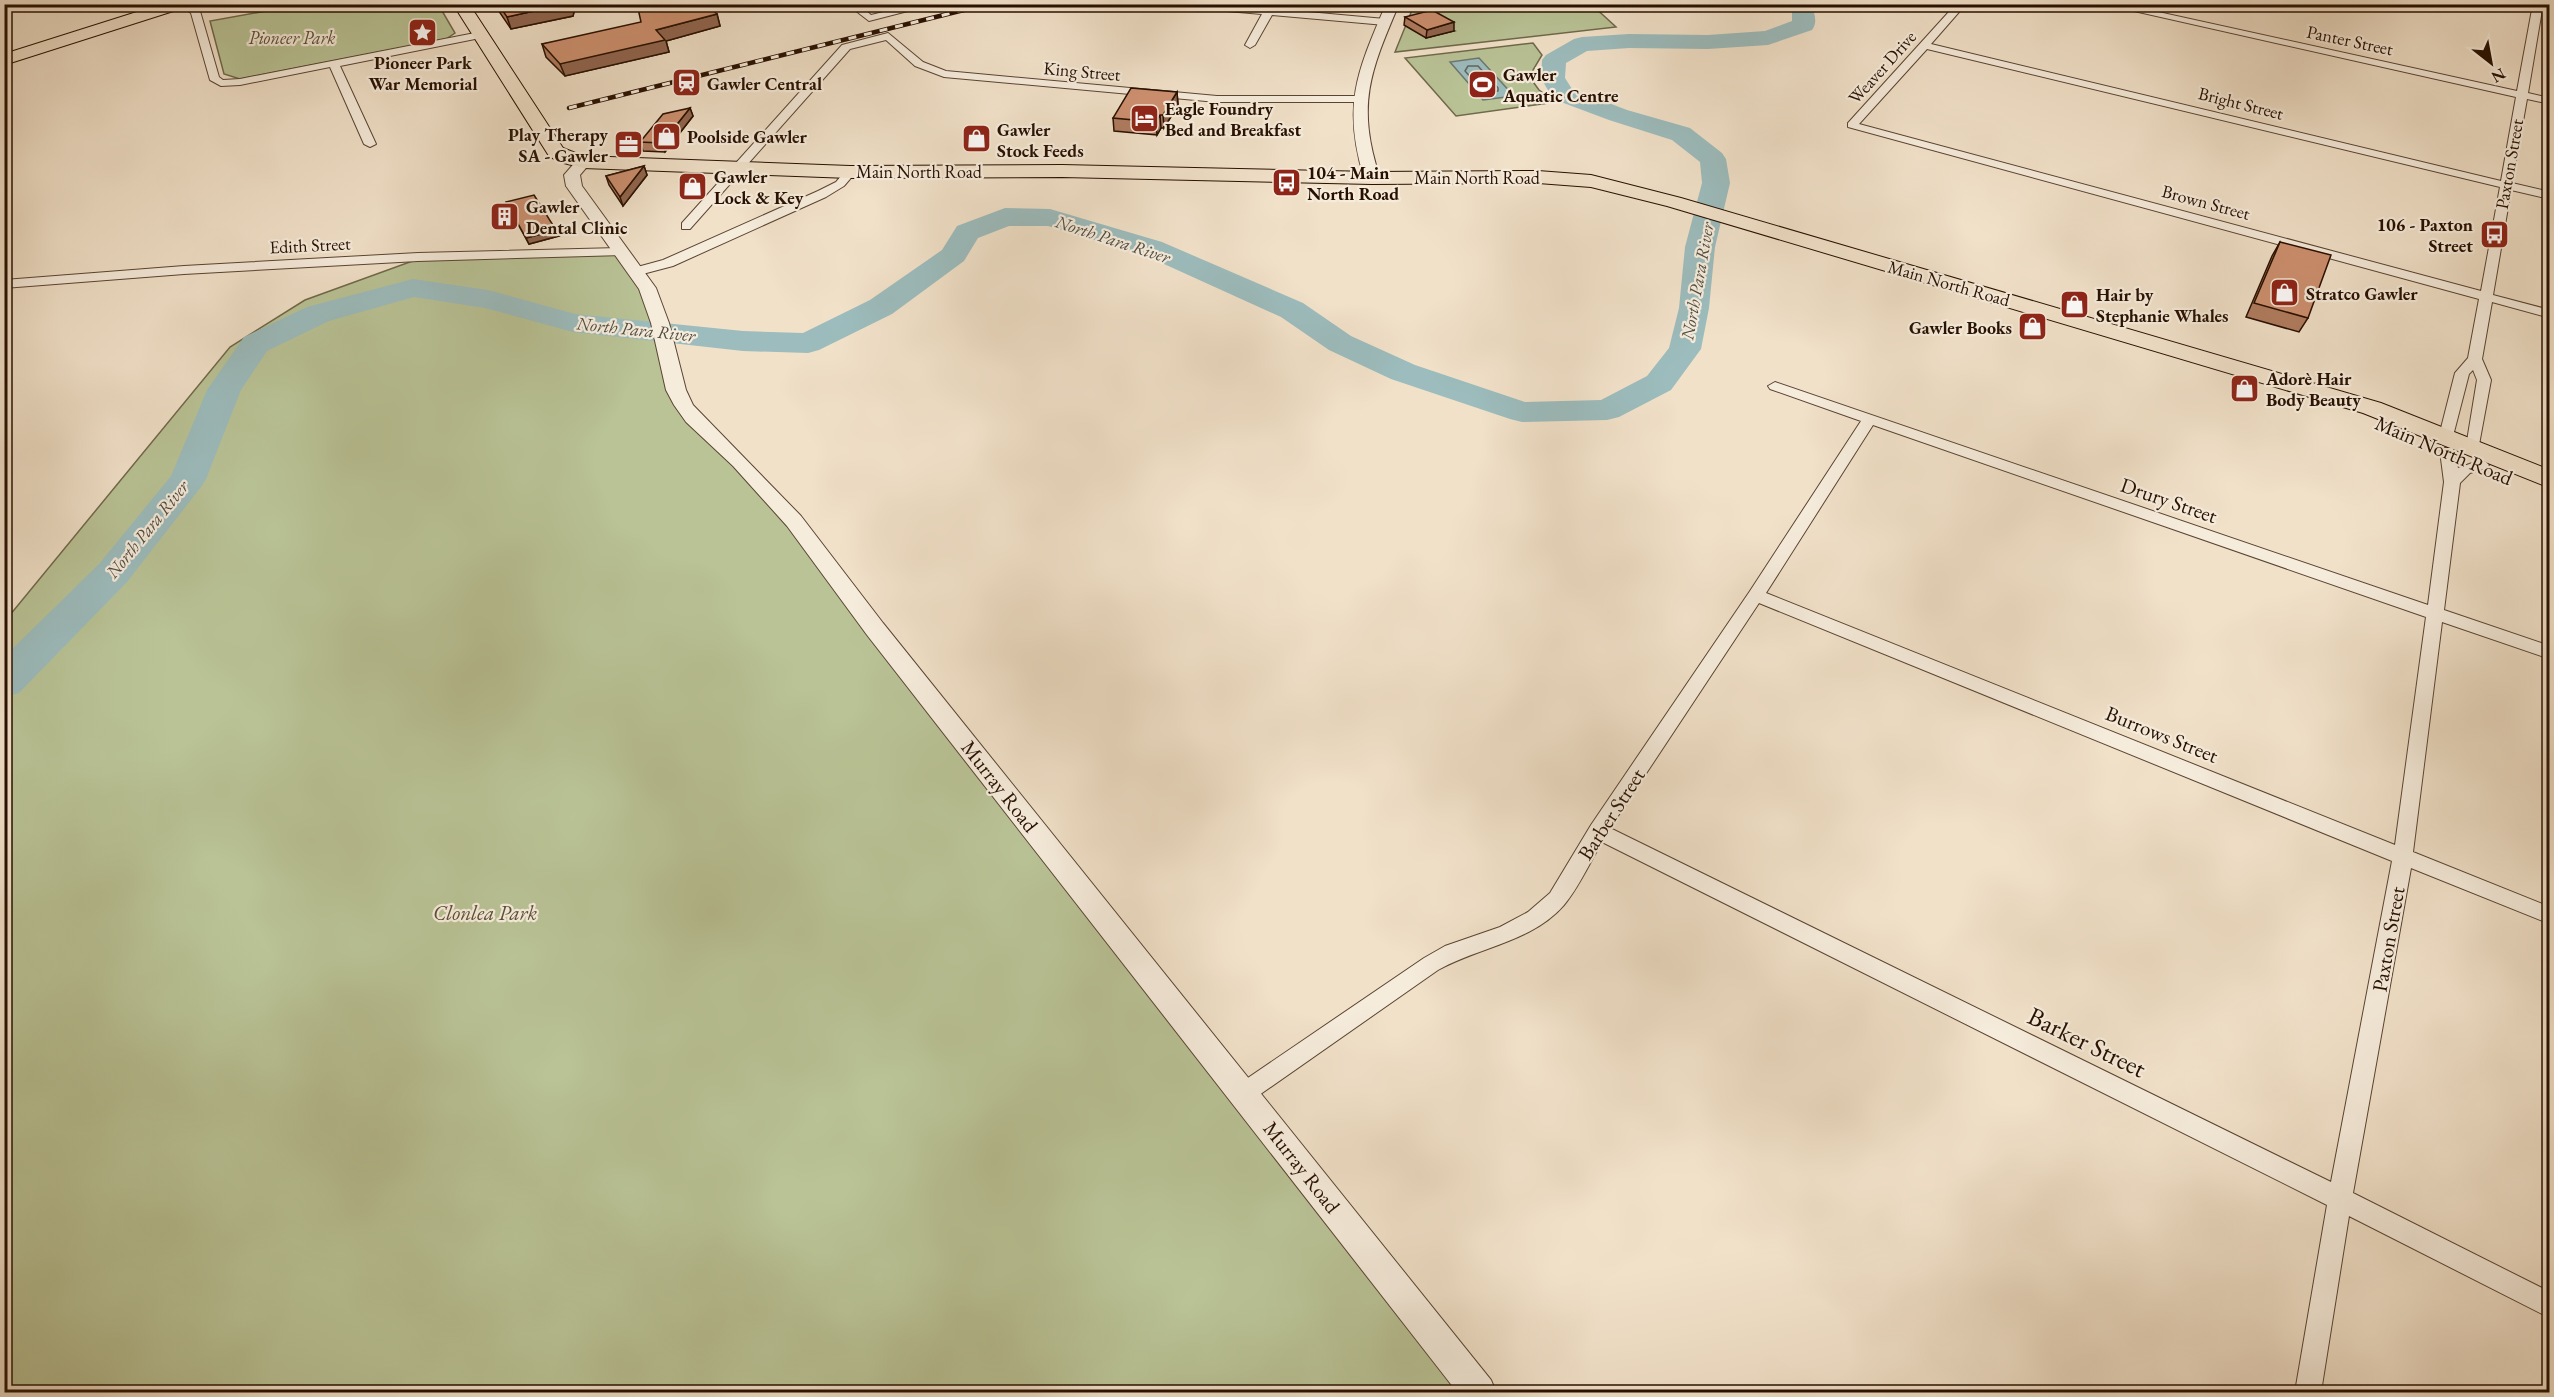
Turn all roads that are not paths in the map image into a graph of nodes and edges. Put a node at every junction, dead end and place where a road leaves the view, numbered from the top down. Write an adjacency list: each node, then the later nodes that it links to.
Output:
1 (181, 4): 19 (main road); 20 (street)
2 (851, 4): 12 (street)
3 (894, 4): 12 (street)
4 (931, 4): 12 (street)
5 (1180, 4): 11 (street)
6 (1393, 4): 14 (street)
7 (1962, 4): 18 (street, Weaver Drive)
8 (2108, 4): 21 (street, Panter Street)
9 (2538, 4): 13 (street, Paxton Street)
10 (461, 5): 16 (main road, Main North Road)
11 (1270, 8): 14 (street); 17 (street)
12 (882, 15)
13 (2535, 21): 15 (street); 21 (street, Paxton Street)
14 (1386, 22): 22 (street)
15 (2550, 23)
16 (480, 35): 20 (street); 26 (main road, Main North Road)
17 (1250, 45)
18 (1923, 45): 24 (street, Weaver Drive); 30 (street, Bright Street)
19 (4, 60)
20 (334, 64): 25 (street)
21 (2522, 95): 23 (street, Panter Street); 30 (street, Paxton Street)
22 (1359, 99): 27 (street, King Street); 29 (street)
23 (2550, 101)
24 (1852, 125): 36 (street, Brown Street)
25 (370, 144)
26 (583, 162): 27 (main road, Main North Road); 33 (street, Murray Road)
27 (738, 168): 28 (main road, Main North Road); 32 (street)
28 (850, 172): 29 (main road, Main North Road); 34 (street)
29 (1372, 178): 41 (main road, Main North Road)
30 (2505, 186): 31 (street, Bright Street); 36 (street, Paxton Street)
31 (2550, 196)
32 (686, 226)
33 (619, 252): 34 (street, Murray Road); 35 (street, Edith Street)
34 (635, 272): 53 (street, Murray Road)
35 (4, 284)
36 (2487, 297): 37 (street, Brown Street); 38 (street, Paxton Street)
37 (2550, 314)
38 (2475, 359): 41 (street, Paxton Street); 42 (street, Paxton Street)
39 (1775, 386): 40 (street, Drury Street)
40 (1869, 420): 47 (street, Barber Street); 48 (street, Drury Street)
41 (2447, 443): 42 (main road, Main North Road); 44 (street, Paxton Street); 45 (main road)
42 (2477, 456): 43 (main road, Main North Road); 44 (street); 46 (main road, Main North Road)
43 (2550, 480)
44 (2452, 482): 48 (street, Paxton Street)
45 (2550, 488)
46 (2550, 495)
47 (1756, 595): 50 (street, Barber Street); 51 (street, Burrows Street)
48 (2437, 615): 49 (street, Drury Street); 51 (street, Paxton Street)
49 (2550, 653)
50 (1598, 831): 53 (street, Barber Street); 54 (street, Barker Street)
51 (2403, 856): 52 (street, Burrows Street); 54 (street, Paxton Street)
52 (2550, 916)
53 (1244, 1093): 56 (street, Murray Road)
54 (2340, 1199): 55 (street, Barker Street); 57 (street, Paxton Street)
55 (2550, 1306)
56 (1479, 1392)
57 (2308, 1392)

